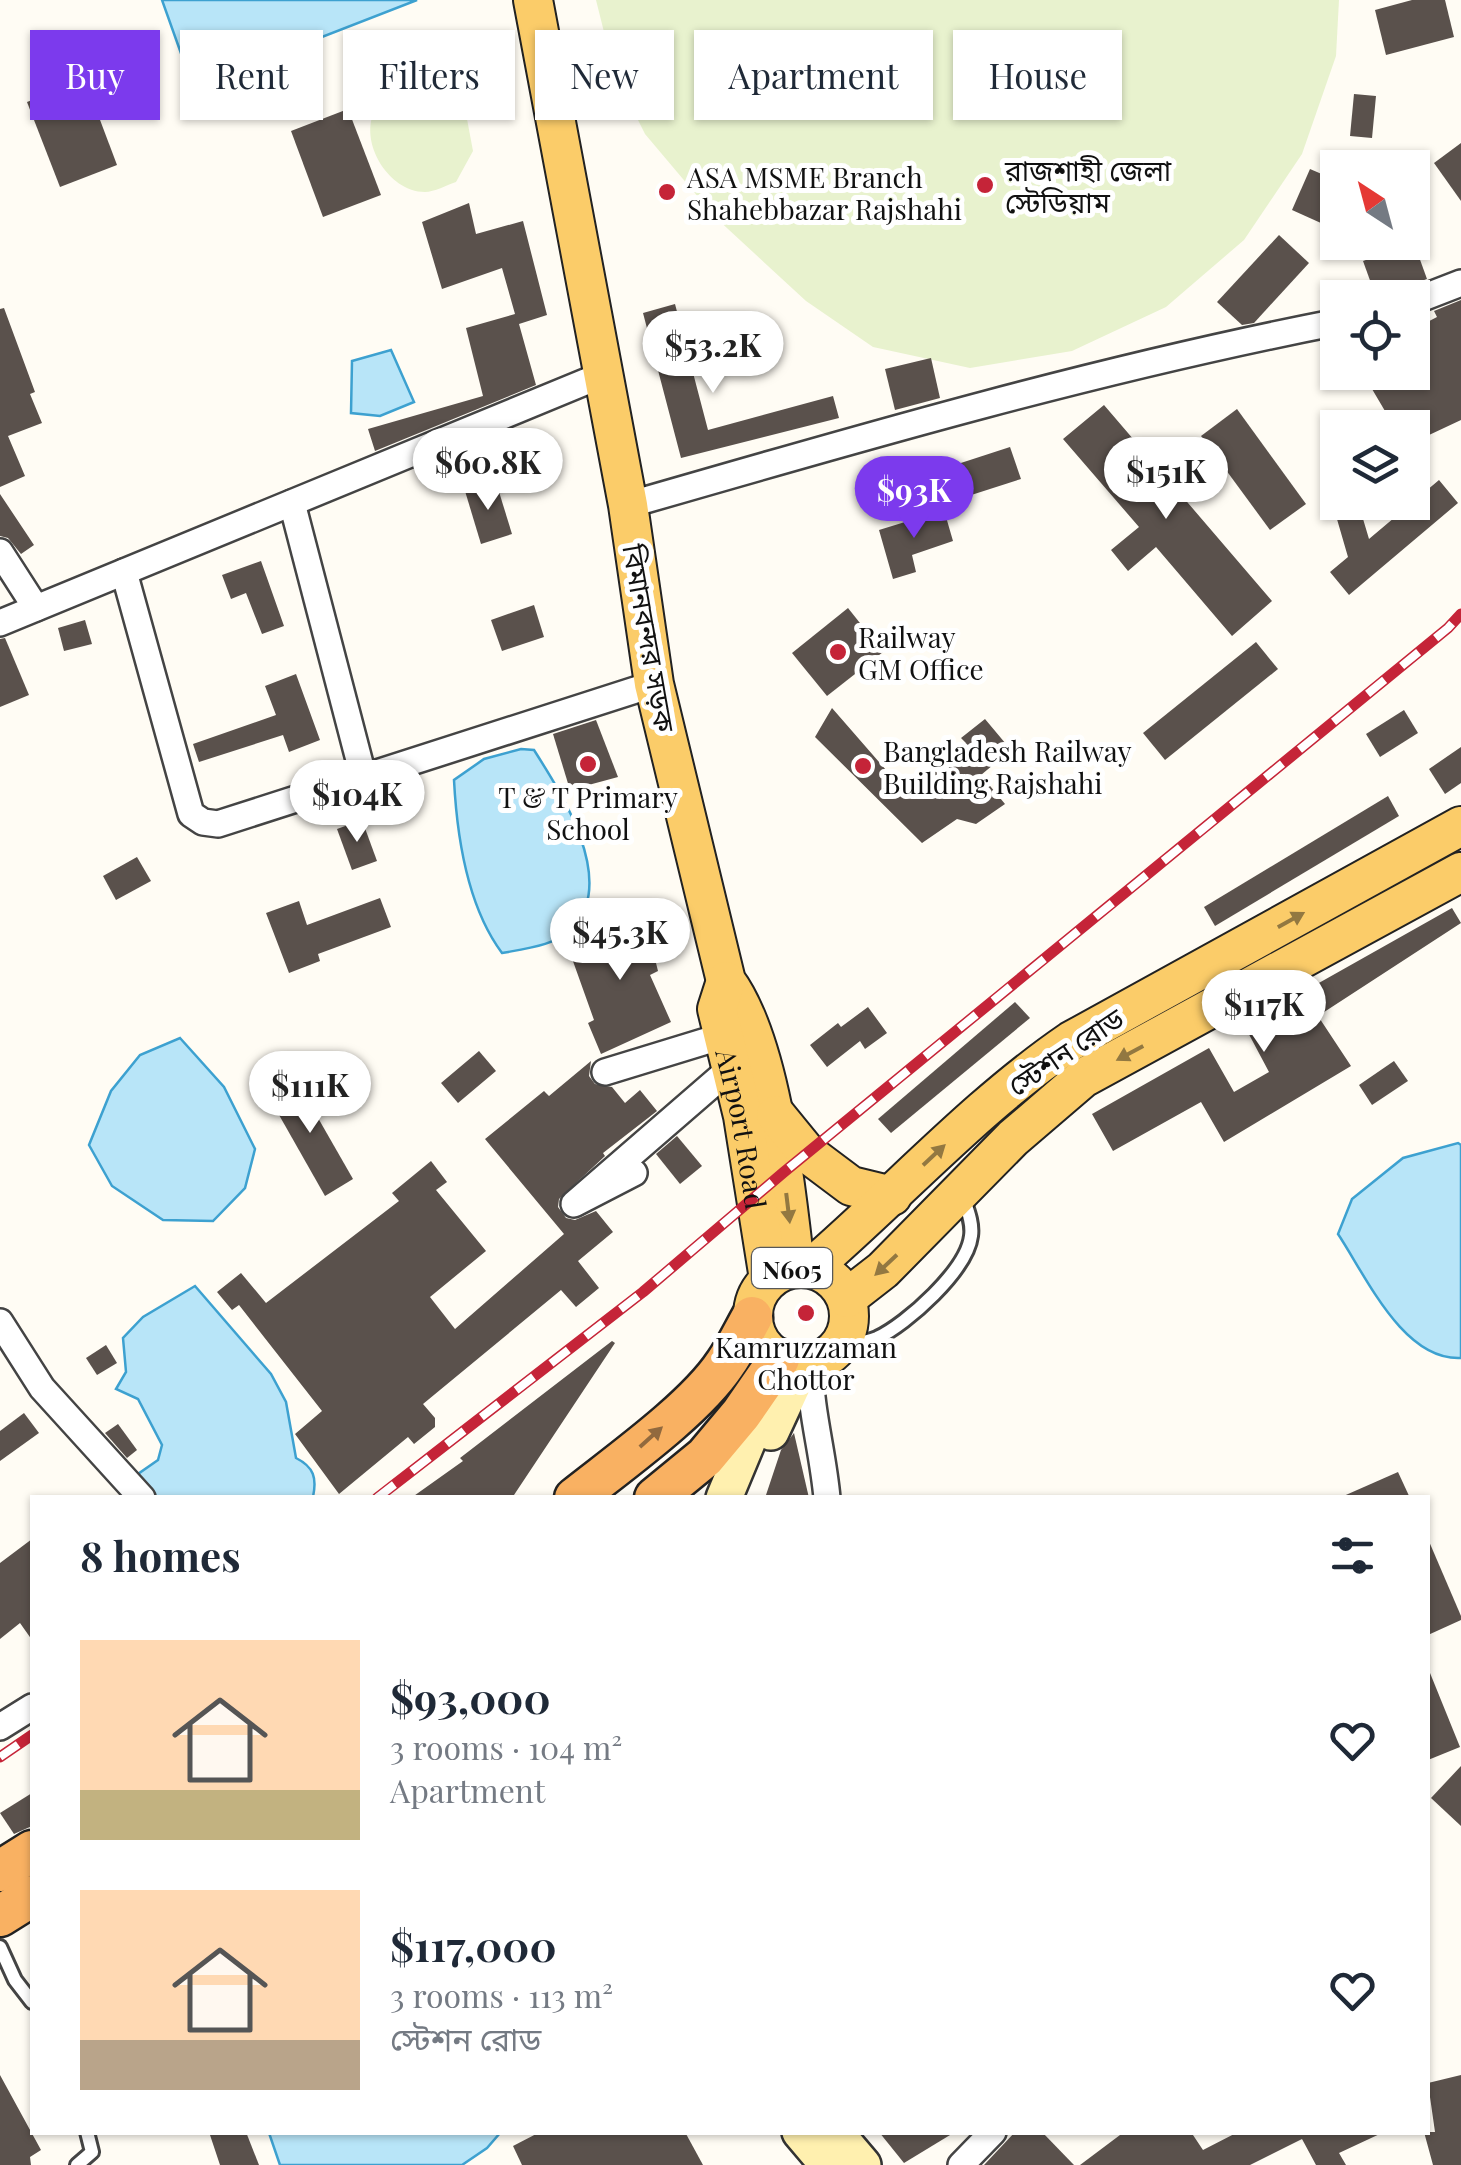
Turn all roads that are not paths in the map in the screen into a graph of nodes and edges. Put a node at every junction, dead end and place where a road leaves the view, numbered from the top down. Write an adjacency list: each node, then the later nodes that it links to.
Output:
1 (533, 0): 5 (main road, বিমানবন্দর সড়ক)
2 (1461, 283): 3 (street)
3 (1430, 295)
4 (1320, 326): 7 (street)
5 (602, 374): 6 (street); 7 (main road, বিমানবন্দর সড়ক)
6 (292, 503): 9 (street); 13 (street)
7 (628, 505): 12 (main road, বিমানবন্দর সড়ক)
8 (0, 552): 10 (street)
9 (124, 572): 10 (street); 13 (street)
10 (36, 608): 11 (street)
11 (0, 624)
12 (654, 684): 13 (street); 16 (main road, বিমানবন্দর সড়ক)
13 (364, 779)
14 (1461, 826): 22 (main road, স্টেশন রোড, one-way to 14)
15 (1461, 872): 21 (main road, স্টেশন রোড, one-way to 21)
16 (726, 982): 17 (main road, Airport Road)
17 (740, 1047): 18 (street); 19 (main road); 20 (street); 23 (main road, Airport Road)
18 (605, 1072)
19 (772, 1109): 22 (main road); 23 (main road, one-way to 23)
20 (634, 1173)
21 (961, 1190): 24 (main road, স্টেশন রোড, one-way to 24); 27 (lane)
22 (892, 1196): 23 (main road, স্টেশন রোড)
23 (792, 1272): 24 (main road, N605); 25 (main road, N605)
24 (847, 1298): 27 (main road, N605)
25 (752, 1317): 27 (main road, N605); 29 (highway, N605, one-way to 25)
26 (0, 1322): 28 (street)
27 (802, 1359): 30 (highway, N605); 31 (main road); 32 (main road); 33 (street)
28 (139, 1495)
29 (579, 1495)
30 (659, 1495)
31 (726, 1495)
32 (747, 1495)
33 (827, 1495)
34 (30, 1708): 35 (street)
35 (0, 1727)
36 (30, 1852): 37 (highway)
37 (0, 1871)
38 (30, 1897): 39 (highway)
39 (0, 1916)
40 (0, 1947): 41 (lane)
41 (30, 1999)
42 (87, 2135): 46 (lane)
43 (803, 2135): 47 (main road)
44 (838, 2135): 48 (main road)
45 (989, 2135): 49 (street)
46 (77, 2165)
47 (828, 2165)
48 (863, 2165)
49 (961, 2165)

